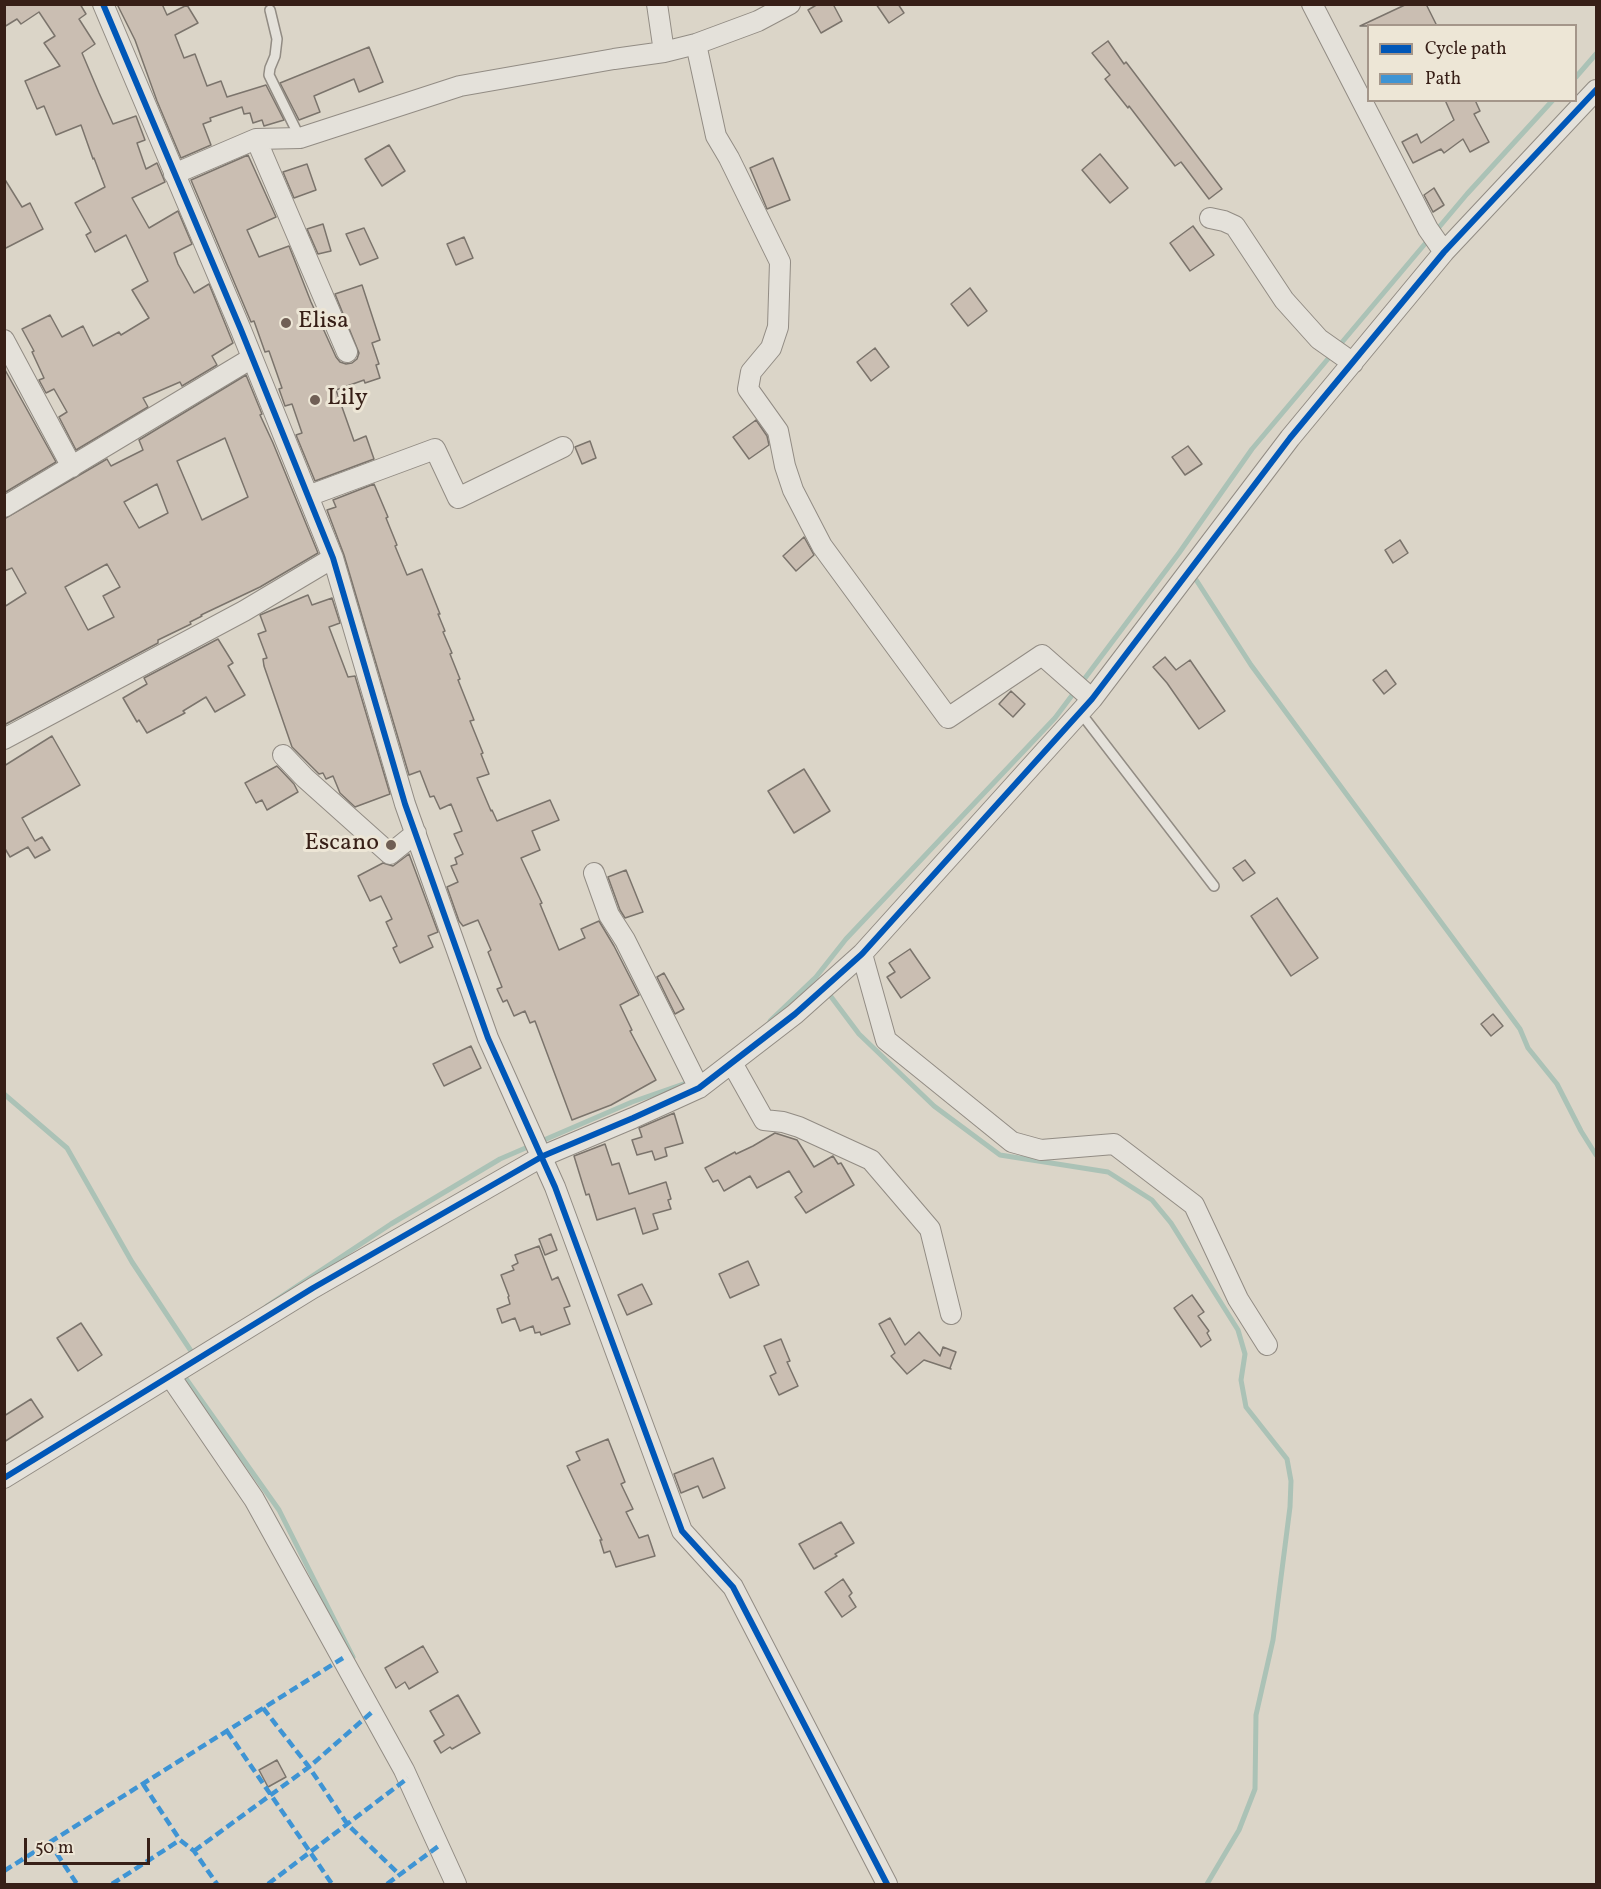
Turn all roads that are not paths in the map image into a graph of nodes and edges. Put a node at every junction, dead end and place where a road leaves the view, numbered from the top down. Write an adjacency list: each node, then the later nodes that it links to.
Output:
1 (103, 4): 11 (street)
2 (657, 4): 7 (street)
3 (790, 4): 6 (street)
4 (1312, 4): 13 (street)
5 (270, 10): 9 (lane)
6 (696, 44): 7 (street); 23 (street)
7 (664, 52): 9 (street)
8 (1596, 90): 13 (street)
9 (300, 138): 10 (street)
10 (256, 139): 11 (street); 15 (street)
11 (174, 174): 16 (street)
12 (1210, 218): 17 (street)
13 (1444, 252): 17 (street)
14 (4, 340): 19 (street)
15 (347, 352)
16 (252, 358): 19 (street); 20 (street)
17 (1353, 363): 23 (street)
18 (563, 447): 20 (street)
19 (72, 466): 21 (street)
20 (308, 496): 22 (street)
21 (4, 507)
22 (333, 558): 24 (street); 26 (street)
23 (1086, 706): 28 (lane); 29 (street)
24 (4, 739)
25 (283, 755): 26 (street)
26 (416, 833): 32 (street)
27 (594, 873): 31 (street)
28 (1214, 886)
29 (862, 954): 30 (street); 34 (street)
30 (732, 1063): 31 (street); 33 (street)
31 (699, 1088): 32 (street)
32 (543, 1156): 35 (street); 38 (street)
33 (951, 1314)
34 (1267, 1345)
35 (170, 1376): 36 (street); 37 (street)
36 (4, 1478)
37 (456, 1884)
38 (887, 1884)

